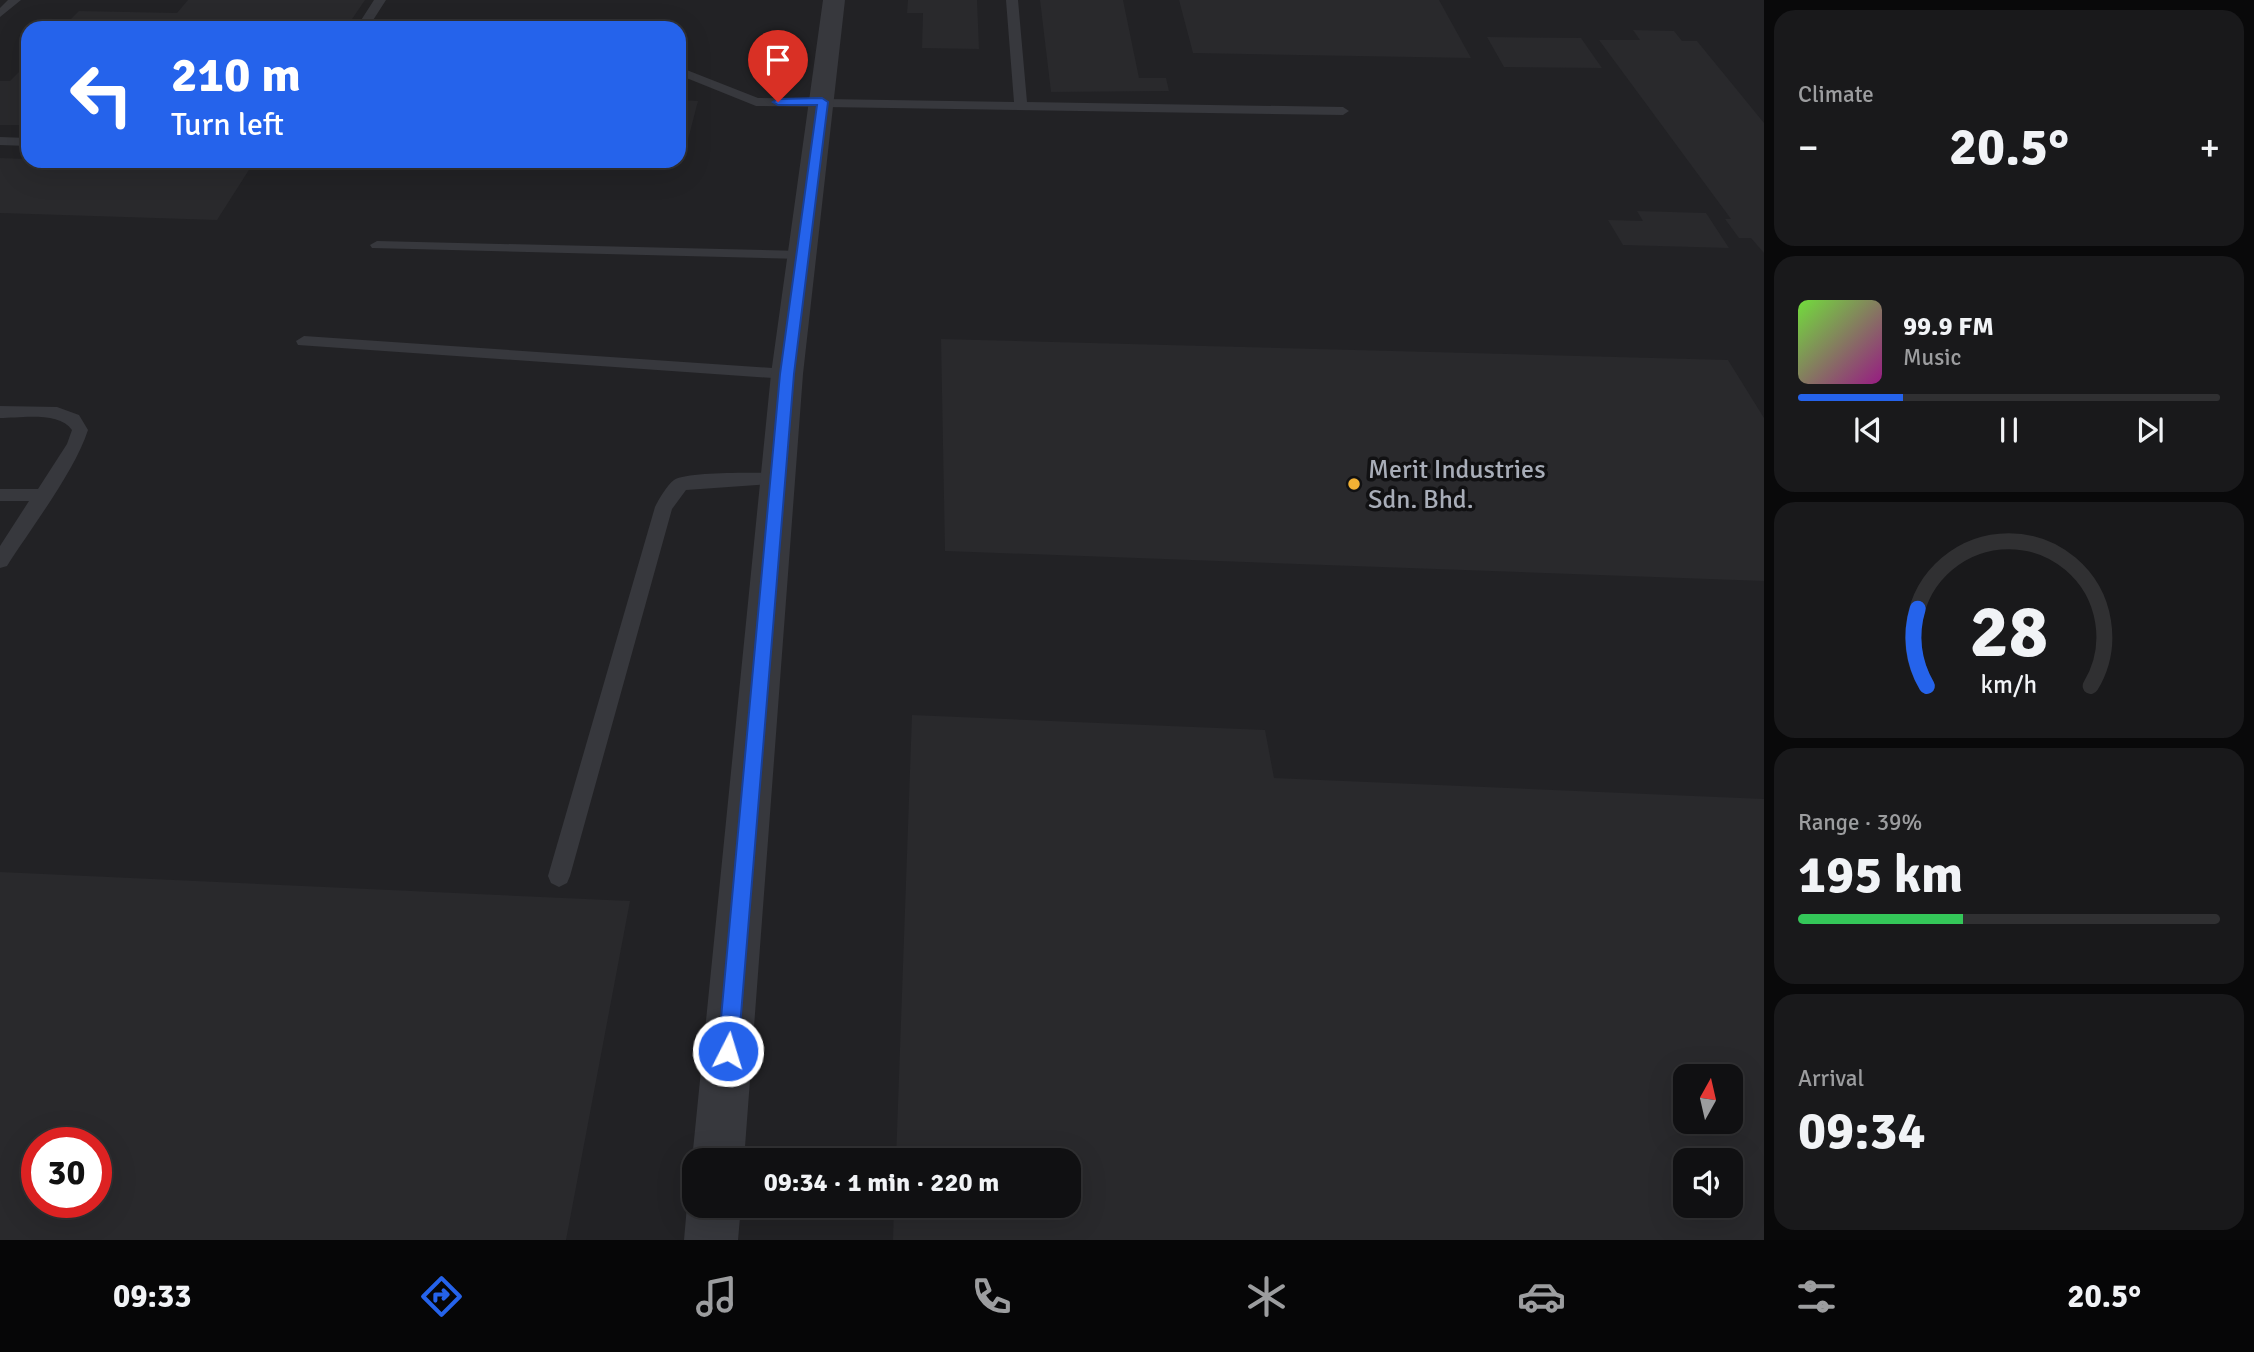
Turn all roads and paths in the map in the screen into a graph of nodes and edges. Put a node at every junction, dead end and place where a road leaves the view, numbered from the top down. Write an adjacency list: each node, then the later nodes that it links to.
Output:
1 (15, 0): 5 (lane)
2 (380, 0): 6 (lane)
3 (834, 0): 8 (street)
4 (1012, 0): 9 (lane)
5 (0, 14)
6 (366, 21)
7 (686, 74): 8 (lane)
8 (822, 102): 9 (lane); 14 (street)
9 (1021, 105): 10 (lane)
10 (1343, 111)
11 (0, 141): 12 (lane)
12 (21, 142)
13 (377, 244): 14 (lane)
14 (802, 256): 16 (street)
15 (304, 341): 16 (lane)
16 (787, 374): 18 (street)
17 (0, 412): 20 (lane)
18 (778, 479): 22 (lane); 23 (street)
19 (0, 495): 20 (lane)
20 (43, 495): 21 (lane)
21 (0, 561)
22 (559, 876)
23 (719, 1148)
24 (714, 1218): 25 (street)
25 (712, 1240)

